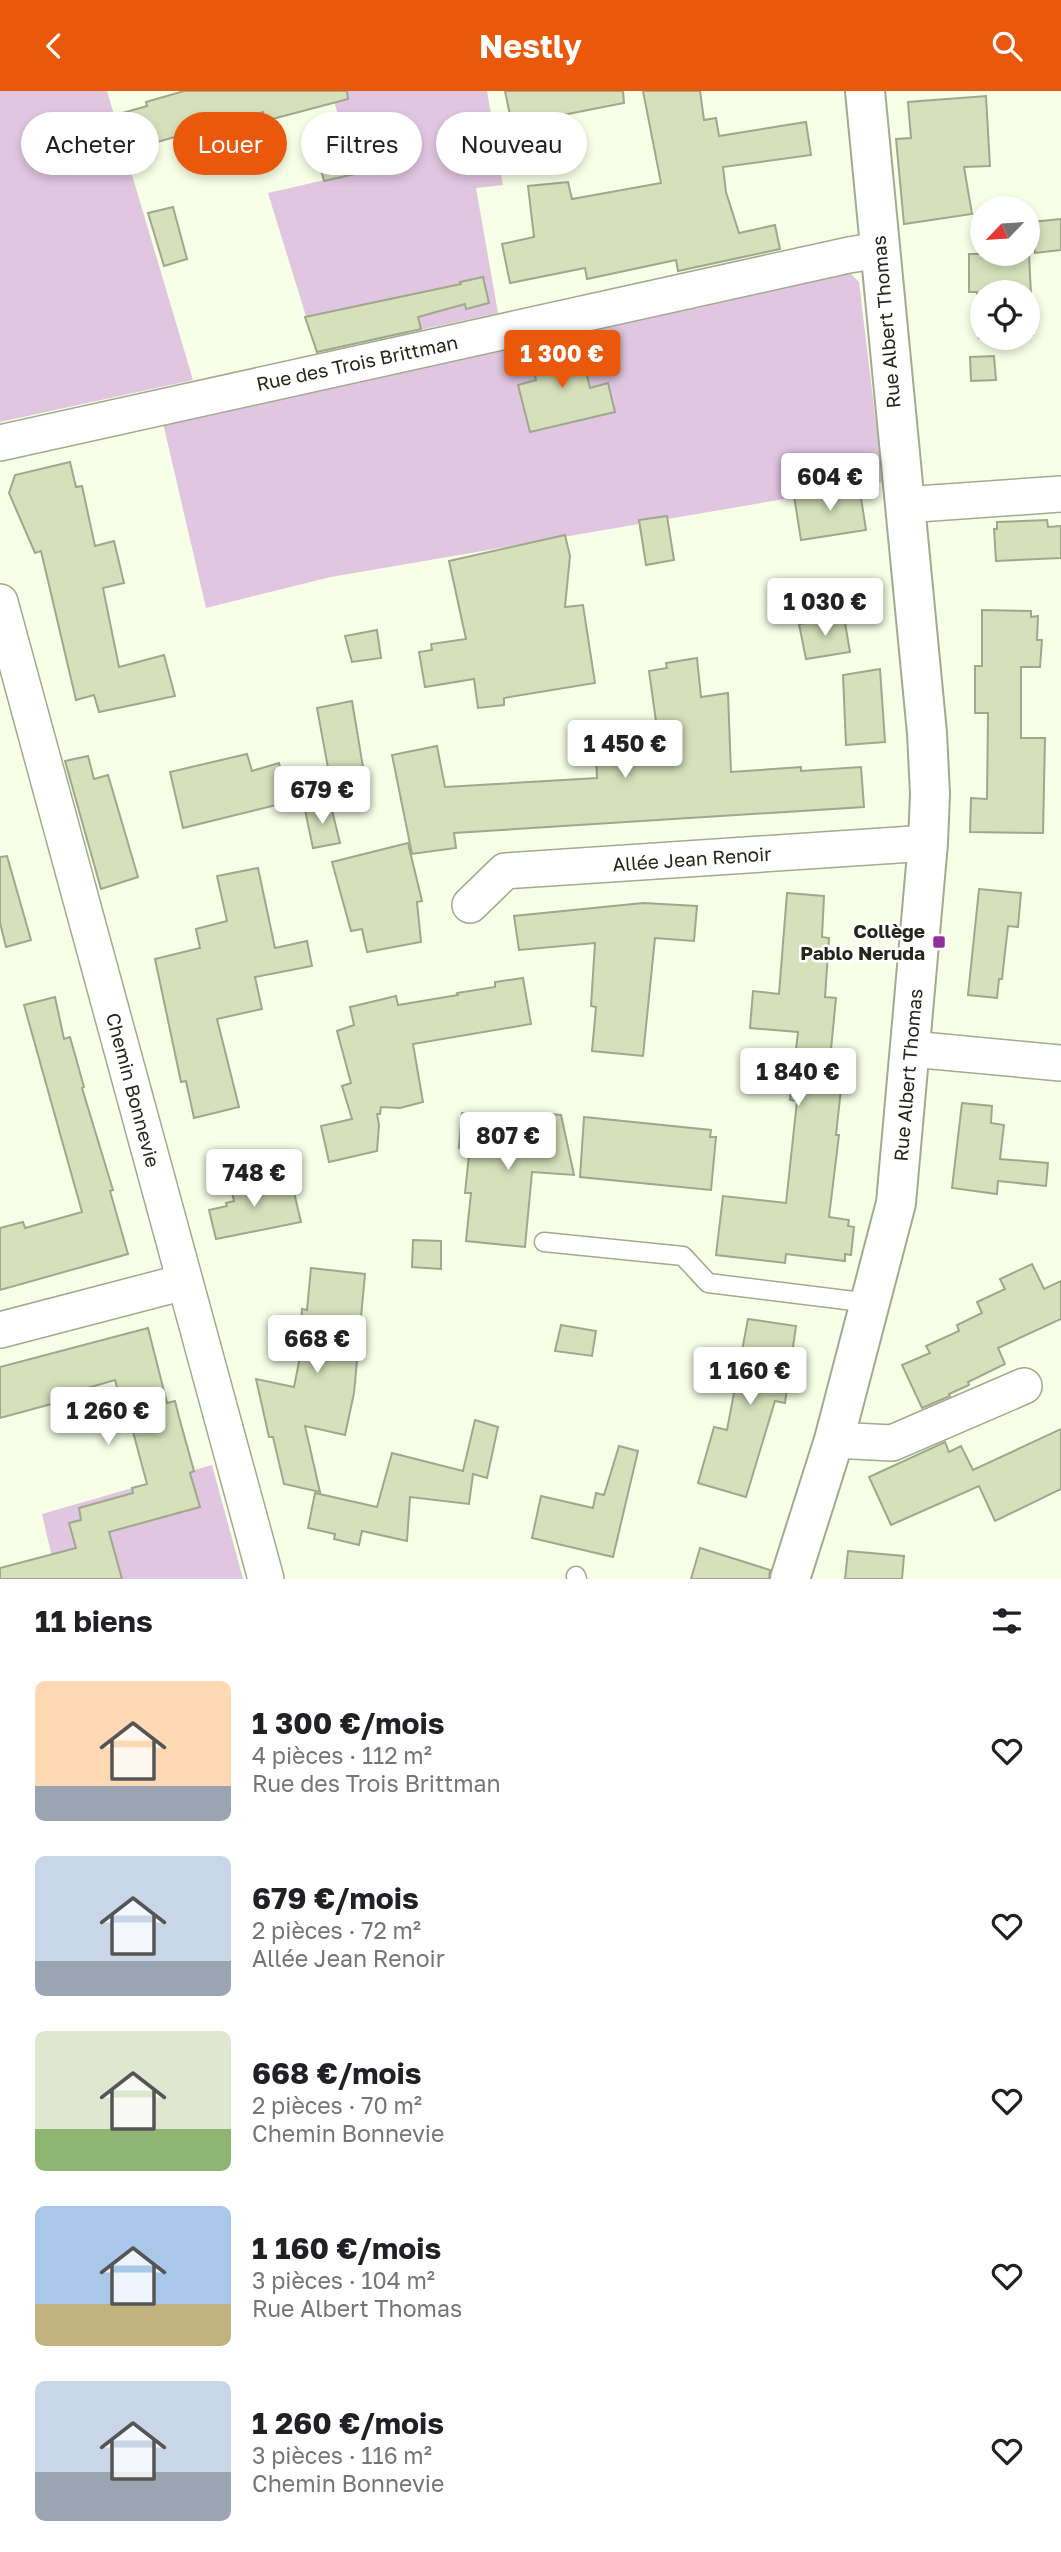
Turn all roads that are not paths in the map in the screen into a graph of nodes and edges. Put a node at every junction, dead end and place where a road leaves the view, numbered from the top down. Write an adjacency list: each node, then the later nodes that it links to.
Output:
1 (863, 93): 2 (street, Rue Albert Thomas)
2 (879, 250): 3 (street, Rue des Trois Brittman); 5 (street, Rue Albert Thomas)
3 (0, 443)
4 (1061, 495): 5 (street)
5 (904, 505): 7 (street, Rue Albert Thomas)
6 (0, 602): 12 (street, Chemin Bonnevie)
7 (928, 843): 8 (street, Allée Jean Renoir); 9 (street, Rue Albert Thomas)
8 (470, 905)
9 (911, 1049): 10 (street); 13 (street, Rue Albert Thomas)
10 (1061, 1063)
11 (544, 1242): 13 (lane)
12 (184, 1282): 14 (street); 17 (street, Chemin Bonnevie)
13 (870, 1303): 16 (street, Rue Albert Thomas)
14 (0, 1330)
15 (1024, 1386): 16 (street)
16 (834, 1440): 18 (street, Rue Albert Thomas)
17 (266, 1579)
18 (790, 1579)

